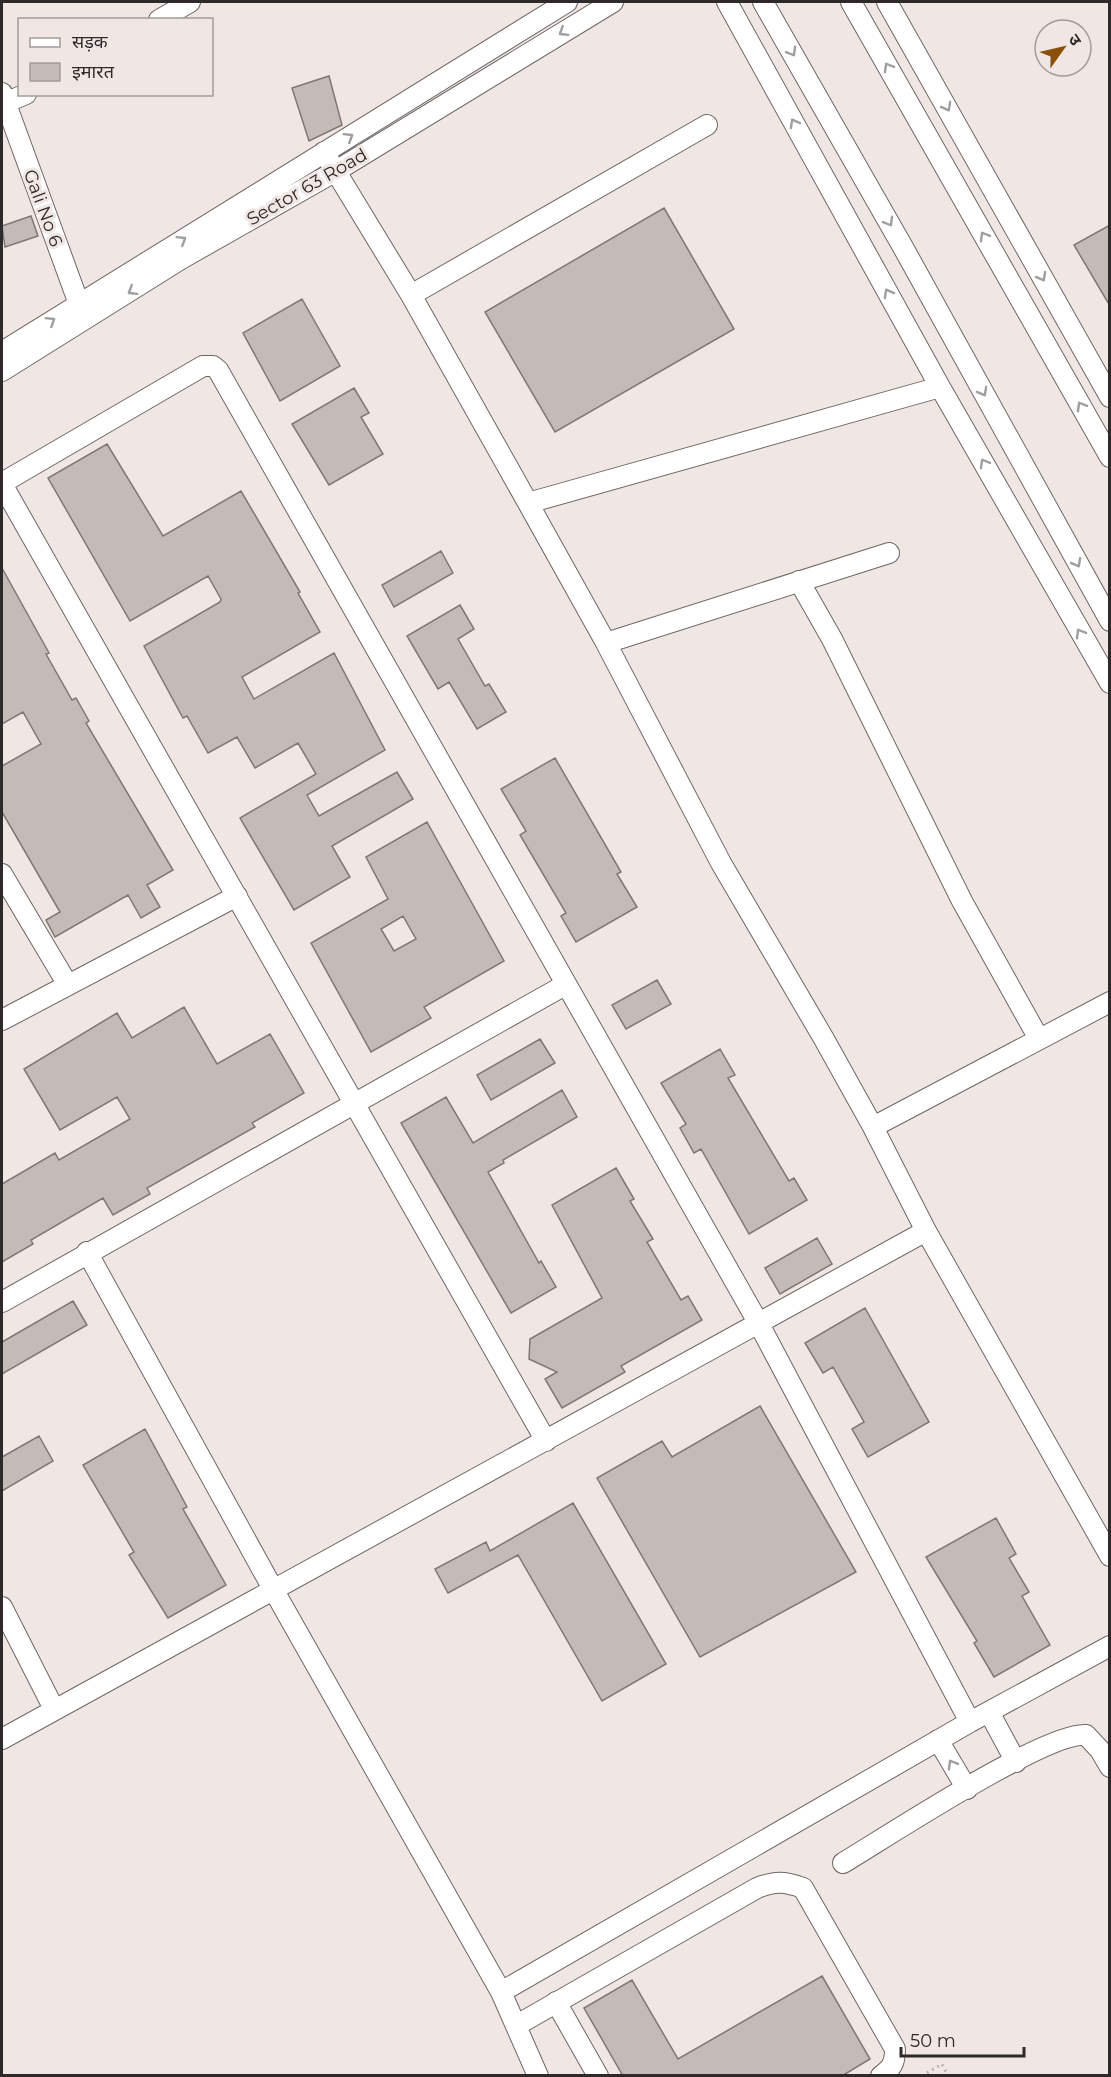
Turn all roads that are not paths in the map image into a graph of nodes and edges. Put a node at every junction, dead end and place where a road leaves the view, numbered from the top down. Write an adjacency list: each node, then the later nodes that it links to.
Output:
1 (190, 2): 8 (street)
2 (567, 2): 13 (street, Sector 63 Road, one-way to 2)
3 (613, 2): 14 (street, Sector 63 Road, one-way to 14)
4 (727, 2): 19 (street, one-way to 4)
5 (763, 2): 26 (street, one-way to 26)
6 (851, 2): 21 (street, one-way to 6)
7 (887, 2): 20 (street, one-way to 20)
8 (162, 18)
9 (18, 95): 10 (street)
10 (3, 98): 11 (street, Gali No 6)
11 (7, 123): 16 (street, Gali No 6)
12 (707, 125): 15 (street)
13 (324, 152): 14 (street); 16 (street, Sector 63 Road, one-way to 13)
14 (336, 171): 15 (street); 18 (street, Sector 63 Road, one-way to 18)
15 (411, 295): 23 (street)
16 (79, 304): 17 (street, Sector 63 Road, one-way to 16)
17 (2, 352)
18 (2, 371)
19 (940, 387): 23 (street); 28 (street, one-way to 19)
20 (1110, 397)
21 (1110, 457)
22 (2, 483): 30 (street); 32 (street)
23 (528, 503): 27 (street)
24 (890, 553): 25 (street)
25 (799, 581): 27 (street); 35 (street)
26 (1110, 621)
27 (606, 643): 37 (street)
28 (1110, 683)
29 (2, 874): 31 (street)
30 (237, 896): 31 (street); 36 (street)
31 (68, 985): 34 (street)
32 (565, 985): 36 (street); 41 (street)
33 (1110, 1002): 35 (street)
34 (2, 1020)
35 (1039, 1040): 37 (street)
36 (354, 1105): 39 (street); 42 (street)
37 (873, 1127): 38 (street)
38 (926, 1231): 41 (street); 43 (street)
39 (87, 1252): 40 (street); 44 (street)
40 (2, 1302)
41 (759, 1324): 42 (street); 49 (street)
42 (546, 1441): 44 (street)
43 (1110, 1556)
44 (273, 1589): 47 (street); 56 (street)
45 (2, 1607): 47 (street)
46 (1110, 1646): 48 (street)
47 (54, 1709): 50 (street)
48 (989, 1712): 49 (street); 52 (street)
49 (970, 1722): 51 (street)
50 (2, 1739)
51 (938, 1740): 54 (street, one-way to 51); 56 (street)
52 (1016, 1762): 53 (street); 54 (street)
53 (1110, 1767)
54 (967, 1789): 55 (street)
55 (843, 1863)
56 (501, 1992): 58 (street)
57 (556, 2002): 58 (street); 61 (street); 62 (street)
58 (517, 2025): 59 (street); 60 (street)
59 (538, 2076)
60 (553, 2076)
61 (598, 2076)
62 (881, 2076)

